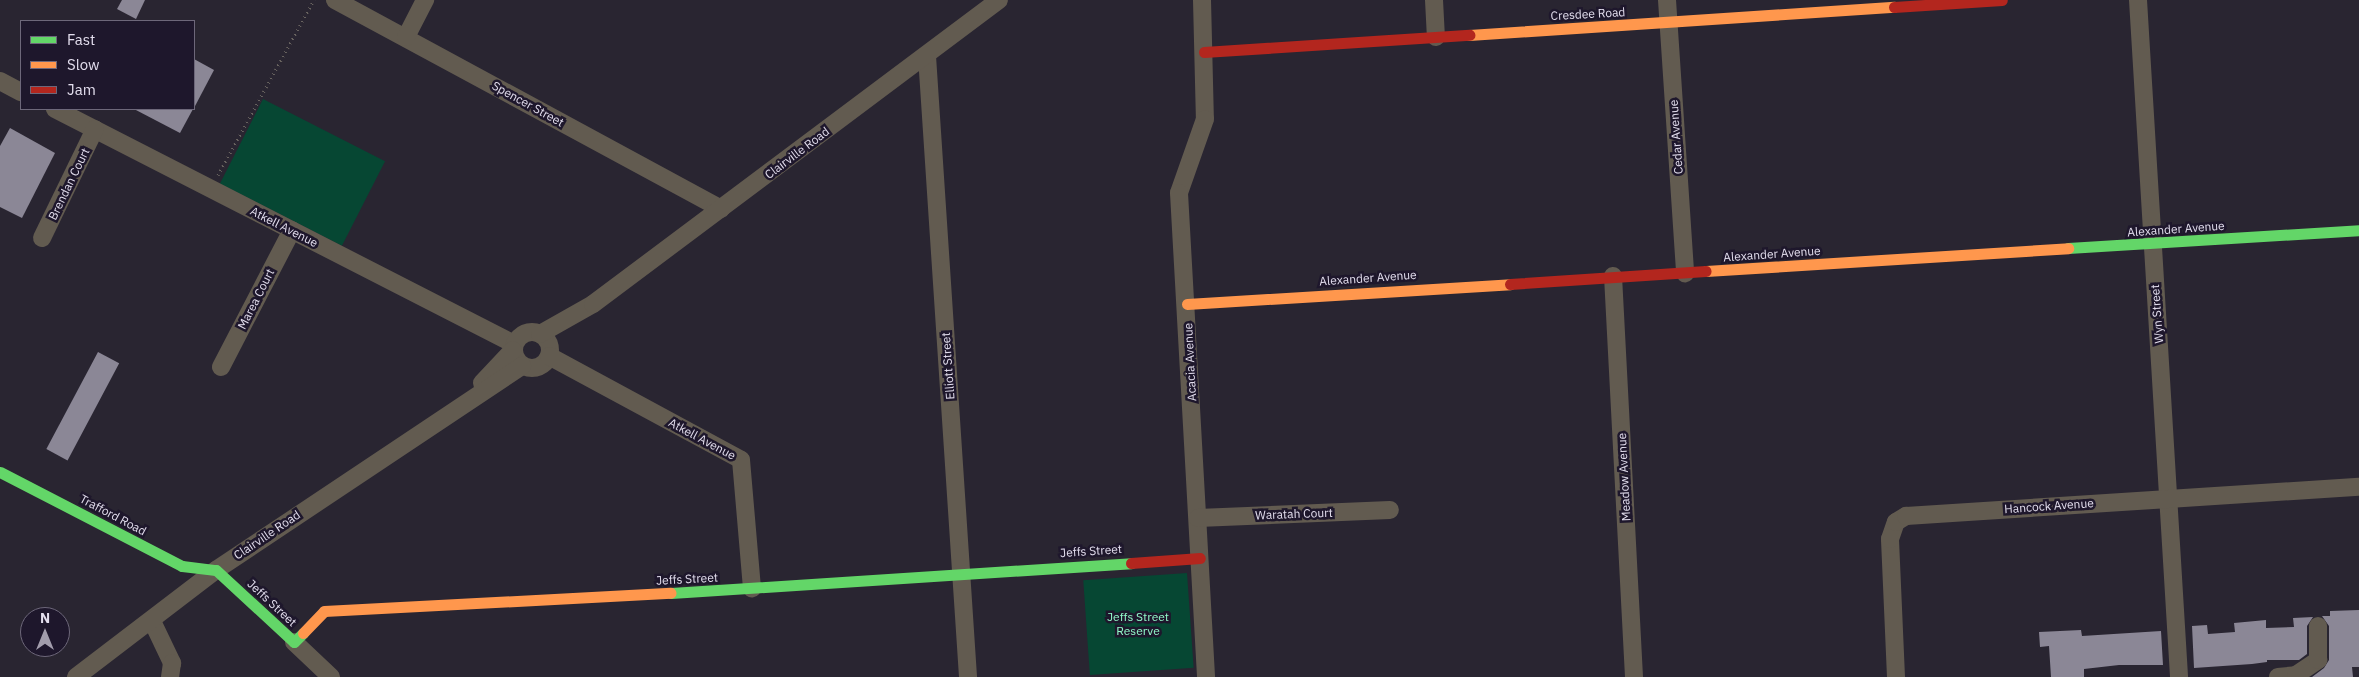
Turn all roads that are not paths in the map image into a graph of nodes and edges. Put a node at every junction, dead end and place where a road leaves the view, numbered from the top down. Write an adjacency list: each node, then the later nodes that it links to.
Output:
1 (335, 0): 11 (street, Spencer Street)
2 (425, 0): 11 (street)
3 (1000, 0): 14 (street, Clairville Road)
4 (1202, 0): 13 (street, Acacia Avenue)
5 (1434, 0): 12 (street)
6 (1667, 0): 10 (street, Cedar Avenue)
7 (2002, 0): 9 (street, Cresdee Road)
8 (2138, 0): 23 (street, Wyn Street)
9 (1902, 3): 10 (street, Cresdee Road)
10 (1669, 23): 12 (street, Cresdee Road); 24 (street, Cedar Avenue)
11 (406, 37): 19 (street, Spencer Street)
12 (1436, 37): 13 (street, Cresdee Road)
13 (1204, 52): 27 (street, Acacia Avenue)
14 (927, 56): 19 (street, Clairville Road); 41 (street, Elliott Street)
15 (0, 81): 16 (street)
16 (20, 91)
17 (56, 110): 18 (street, Atkell Avenue)
18 (95, 130): 20 (street, Atkell Avenue); 22 (street, Brendan Court)
19 (721, 210): 26 (street, Clairville Road)
20 (292, 230): 29 (street, Atkell Avenue); 32 (street, Marea Court)
21 (2359, 230): 23 (street, Alexander Avenue)
22 (42, 238)
23 (2153, 244): 24 (street, Alexander Avenue); 36 (street, Wyn Street)
24 (1685, 273): 25 (street, Alexander Avenue)
25 (1614, 276): 27 (street, Alexander Avenue); 51 (street, Meadow Avenue)
26 (593, 304): 28 (street, Clairville Road); 30 (street, Clairville Road)
27 (1187, 304): 38 (street, Acacia Avenue)
28 (540, 334): 29 (street); 30 (street)
29 (514, 347): 31 (street); 33 (street, Clairville Road)
30 (550, 353): 31 (street); 42 (street, Atkell Avenue)
31 (522, 366): 33 (street, Clairville Road)
32 (221, 367)
33 (464, 402): 40 (street, Clairville Road)
34 (0, 472): 40 (street, Trafford Road)
35 (2359, 487): 36 (street, Hancock Avenue)
36 (2169, 499): 52 (street, Hancock Avenue); 53 (street, Wyn Street)
37 (1390, 510): 38 (street, Waratah Court)
38 (1198, 518): 39 (street, Acacia Avenue)
39 (1200, 558): 41 (street, Jeffs Street); 50 (street, Acacia Avenue)
40 (216, 570): 43 (street, Clairville Road); 45 (street, Jeffs Street)
41 (963, 574): 42 (street, Jeffs Street); 49 (street, Elliott Street)
42 (752, 589): 45 (street, Jeffs Street)
43 (152, 621): 46 (street, Clairville Road); 47 (street)
44 (2318, 626): 54 (street)
45 (294, 642): 48 (street)
46 (76, 677)
47 (170, 677)
48 (331, 677)
49 (968, 677)
50 (1206, 677)
51 (1634, 677)
52 (1896, 677)
53 (2179, 677)
54 (2286, 677)

